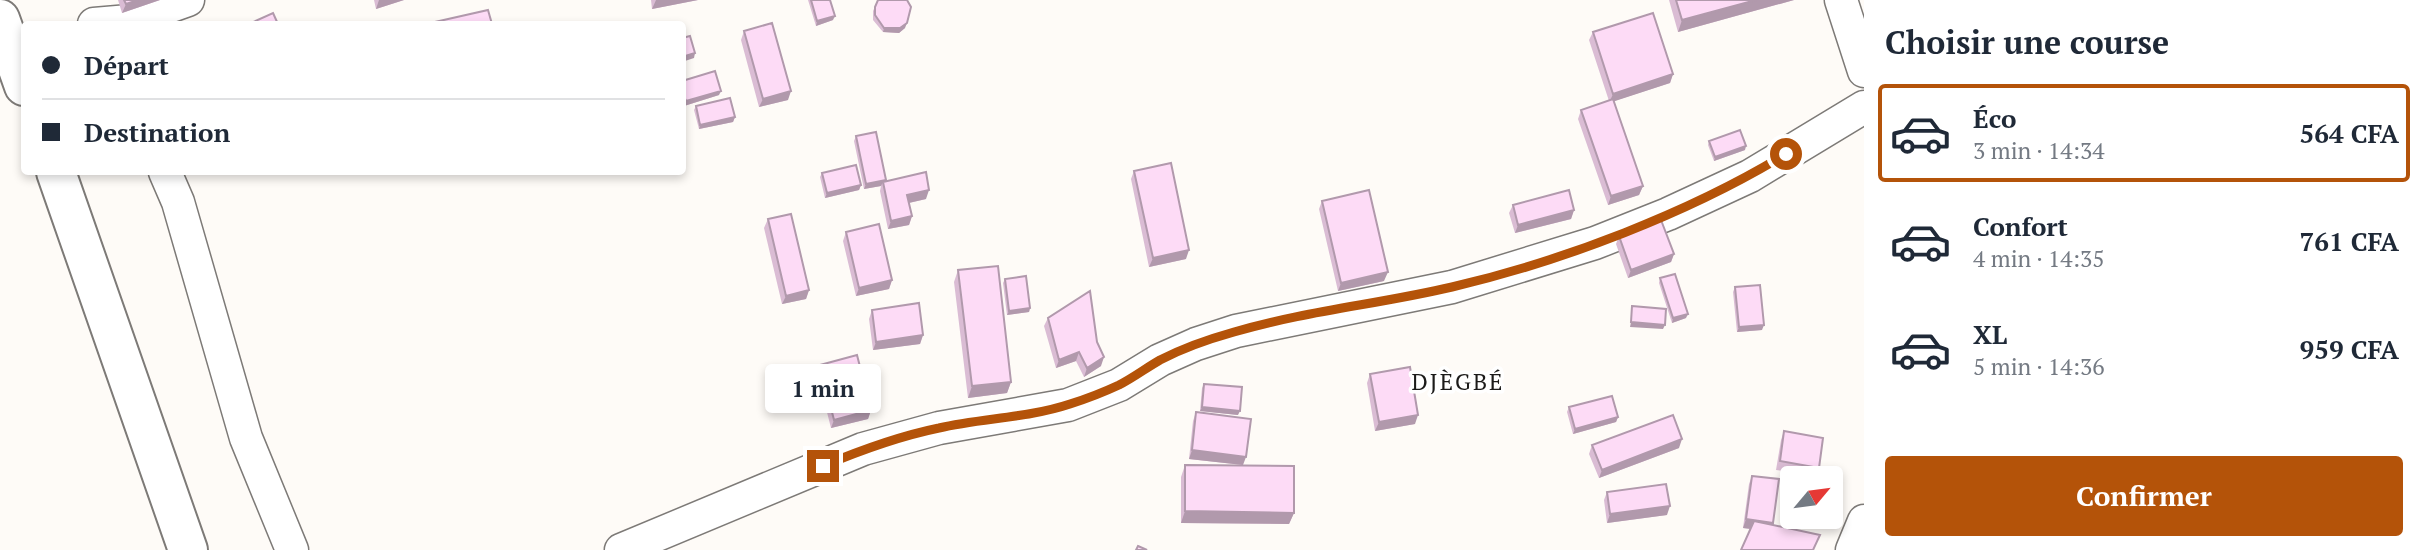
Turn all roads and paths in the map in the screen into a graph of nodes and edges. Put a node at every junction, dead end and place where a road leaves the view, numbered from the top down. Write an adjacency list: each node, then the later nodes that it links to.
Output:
1 (188, 0): 3 (street)
2 (1841, 0): 5 (street)
3 (134, 21)
4 (10, 28): 6 (main road)
5 (1864, 71)
6 (21, 74)
7 (1864, 107): 13 (street)
8 (57, 175): 11 (main road)
9 (165, 175): 12 (street)
10 (1864, 521): 14 (street)
11 (188, 550)
12 (292, 550)
13 (621, 550)
14 (1853, 550)

